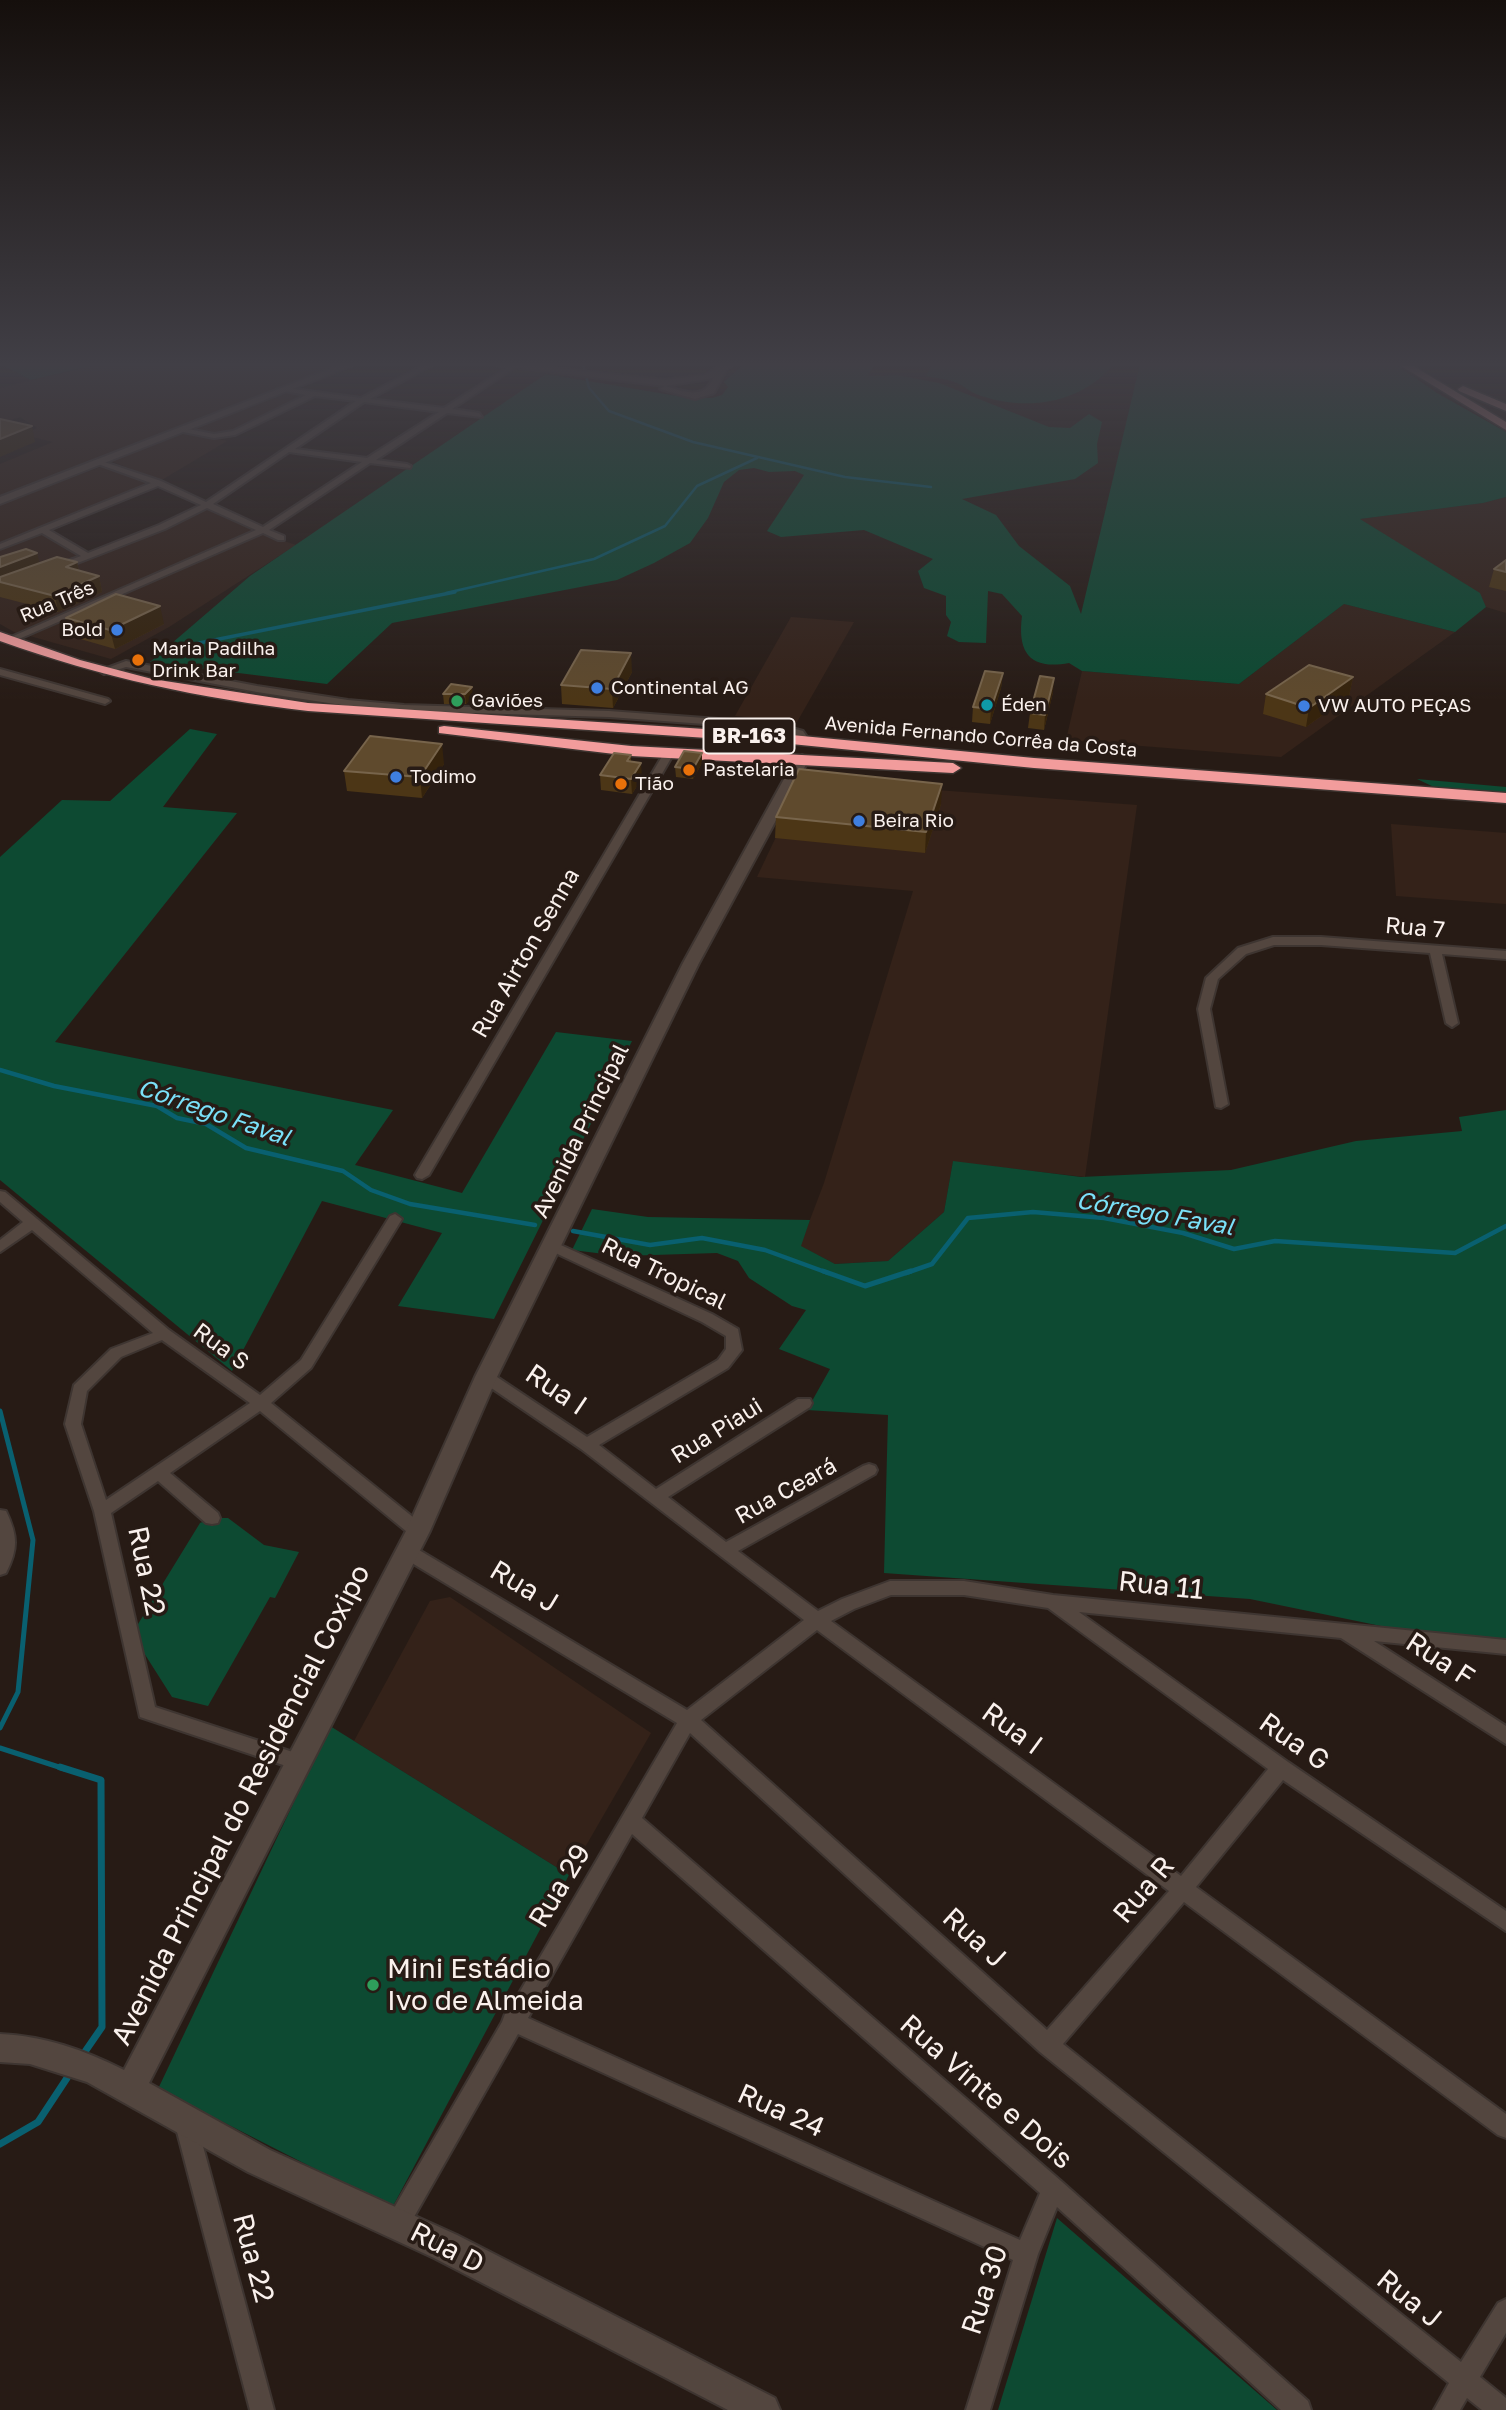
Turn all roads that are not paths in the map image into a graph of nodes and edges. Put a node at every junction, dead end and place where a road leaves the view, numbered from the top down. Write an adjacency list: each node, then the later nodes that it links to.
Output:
1 (64, 476): 6 (street)
2 (140, 476): 5 (street)
3 (249, 476): 7 (street)
4 (344, 476): 9 (street, Rua Três)
5 (158, 483): 7 (street); 8 (street)
6 (0, 501)
7 (205, 506): 9 (street); 12 (street)
8 (43, 530): 11 (street); 12 (street)
9 (264, 530): 10 (street); 14 (street, Rua Três)
10 (281, 538)
11 (0, 547)
12 (88, 556): 13 (street)
13 (53, 570)
14 (3, 641): 17 (highway, Avenida Fernando Corrêa da Costa / BR-163); 20 (highway, Avenida Fernando Corrêa da Costa / BR-163)
15 (0, 672): 16 (street)
16 (105, 701)
17 (510, 715): 18 (highway, Avenida Fernando Corrêa da Costa / BR-163); 19 (street)
18 (640, 728): 19 (highway, Avenida Fernando Corrêa da Costa / BR-163); 20 (highway)
19 (804, 740): 22 (highway); 23 (highway, Avenida Fernando Corrêa da Costa / BR-163)
20 (631, 751): 21 (highway, Avenida Fernando Corrêa da Costa / BR-163)
21 (669, 753): 22 (highway, Avenida Fernando Corrêa da Costa / BR-163); 29 (street, Rua Airton Senna)
22 (802, 759): 24 (highway, Avenida Fernando Corrêa da Costa / BR-163); 33 (street, Avenida Principal)
23 (1506, 798)
24 (1506, 810)
25 (1435, 951): 26 (street, Rua 7); 27 (street); 28 (street, Rua 7)
26 (1506, 955)
27 (1452, 1023)
28 (1221, 1104)
29 (422, 1175)
30 (0, 1195): 32 (street, Rua S)
31 (395, 1219): 38 (street)
32 (33, 1222): 34 (street); 35 (street, Rua S)
33 (552, 1246): 36 (street, Avenida Principal); 39 (street, Rua Tropical)
34 (0, 1247)
35 (164, 1334): 38 (street, Rua S); 43 (street, Rua 22)
36 (486, 1377): 39 (street, Rua I); 46 (street, Avenida Principal)
37 (804, 1403): 42 (street, Rua Piaui)
38 (261, 1404): 41 (street); 46 (street, Rua S)
39 (587, 1445): 42 (street, Rua I)
40 (869, 1470): 47 (street, Rua Ceará)
41 (160, 1474): 43 (street); 45 (street)
42 (654, 1499): 47 (street, Rua I)
43 (102, 1511): 55 (street, Rua 22)
44 (0, 1516): 48 (street)
45 (212, 1518)
46 (413, 1542): 53 (street, Rua J); 55 (street, Avenida Principal do Residencial Coxipo)
47 (724, 1551): 50 (street, Rua I)
48 (0, 1568)
49 (1053, 1602): 50 (street, Rua 11); 51 (street, Rua 11); 56 (street, Rua G)
50 (817, 1620): 53 (street, Rua 29); 58 (street, Rua I)
51 (1343, 1631): 52 (street, Rua 11); 54 (street, Rua F)
52 (1506, 1647)
53 (688, 1720): 57 (street, Rua 29); 61 (street, Rua J)
54 (1506, 1736)
55 (298, 1762): 64 (street, Avenida Principal do Residencial Coxipo)
56 (1281, 1768): 58 (street, Rua R); 59 (street, Rua G)
57 (632, 1822): 60 (street, Rua 29); 67 (street, Rua Vinte e Dois)
58 (1183, 1889): 61 (street, Rua R); 66 (street, Rua I)
59 (1506, 1922)
60 (512, 2021): 68 (street, Rua 29); 69 (street, Rua 24)
61 (1048, 2045): 71 (street, Rua J)
62 (0, 2048): 63 (street)
63 (59, 2058): 64 (street)
64 (124, 2084): 65 (street, Rua D)
65 (186, 2121): 68 (street, Rua D); 72 (street, Rua 22)
66 (1506, 2127)
67 (1053, 2189): 69 (street, Rua 30); 75 (street, Rua Vinte e Dois)
68 (398, 2223): 73 (street, Rua D)
69 (1026, 2254): 74 (street, Rua 30)
70 (1506, 2311): 71 (street)
71 (1463, 2381): 76 (street); 77 (street, Rua J)
72 (262, 2410)
73 (763, 2410)
74 (978, 2410)
75 (1299, 2410)
76 (1446, 2410)
77 (1501, 2410)

